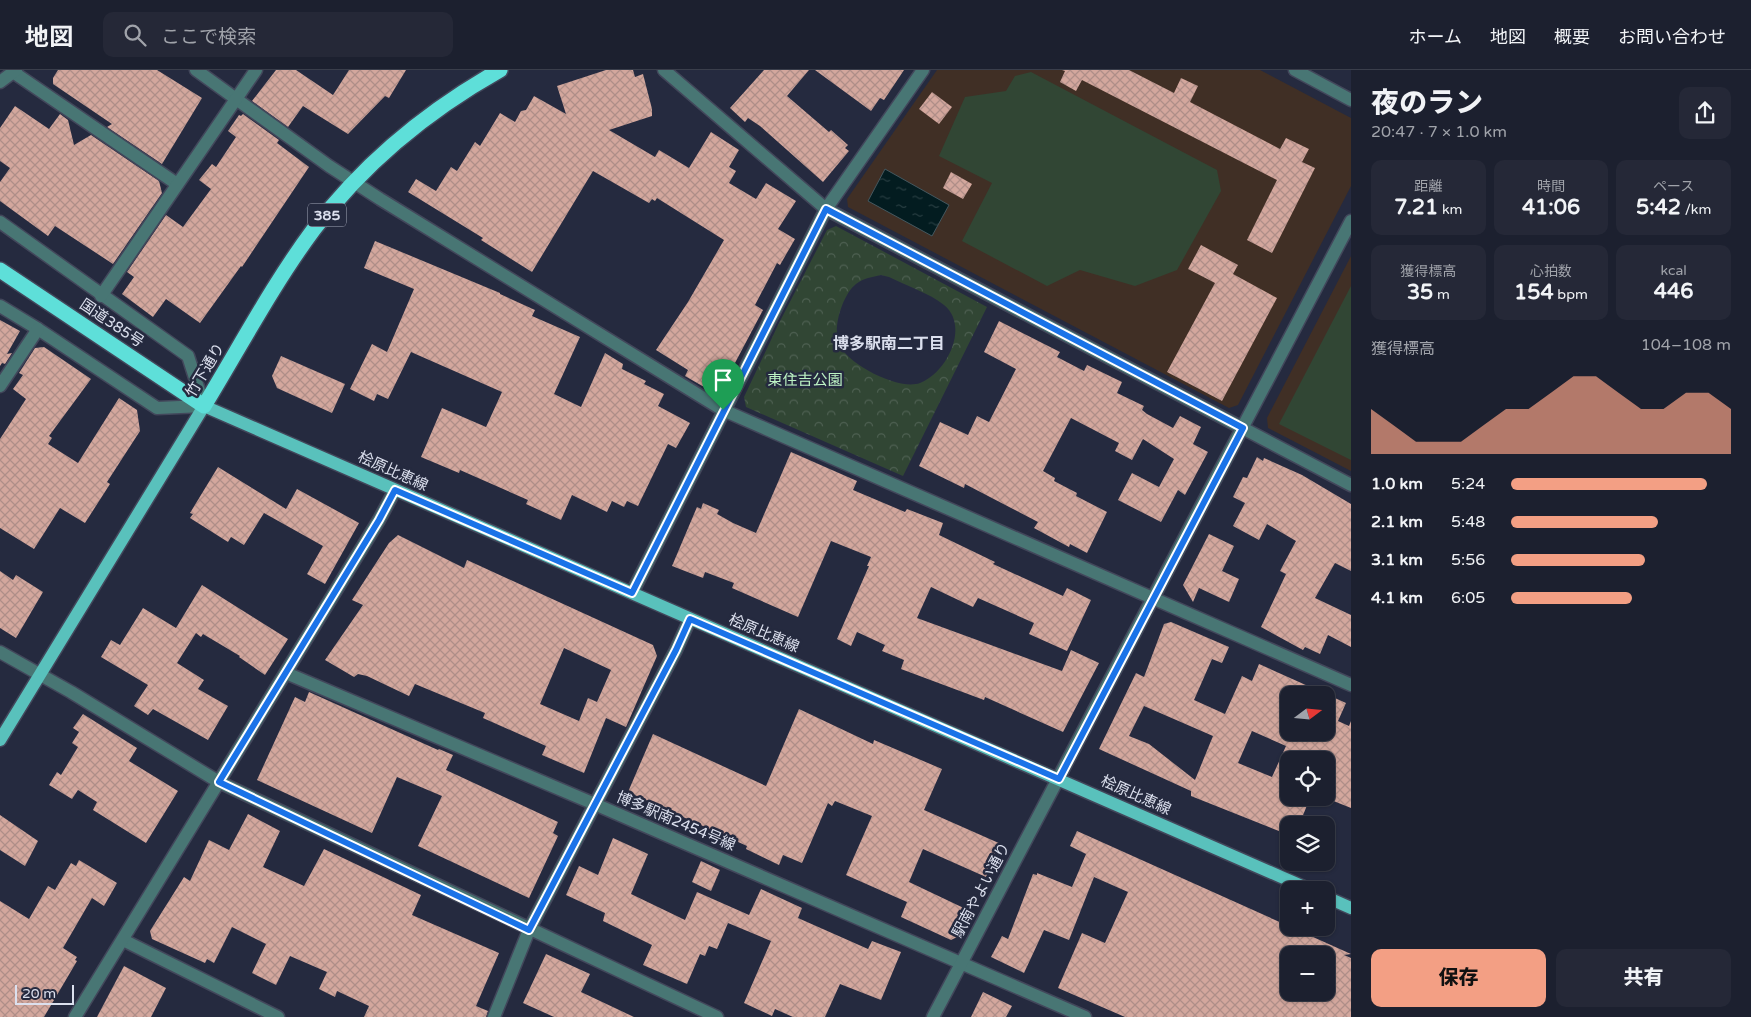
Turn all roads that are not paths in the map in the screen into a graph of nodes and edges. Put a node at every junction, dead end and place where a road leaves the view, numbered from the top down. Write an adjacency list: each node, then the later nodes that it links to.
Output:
1 (196, 70): 9 (street)
2 (256, 70): 9 (street)
3 (500, 70): 11 (highway, 竹下通り / 385)
4 (664, 70): 13 (street)
5 (923, 70): 13 (street)
6 (1295, 70): 10 (street)
7 (14, 71): 8 (street); 12 (street)
8 (0, 82)
9 (238, 98): 11 (street); 12 (street)
10 (1351, 100)
11 (355, 183): 21 (highway, 竹下通り / 385); 22 (street)
12 (177, 184): 17 (street)
13 (826, 209): 22 (street); 23 (street)
14 (1351, 221): 23 (street, 駅南やよい通り)
15 (0, 222): 17 (street)
16 (0, 270): 21 (highway, 国道385号)
17 (102, 296): 21 (street)
18 (0, 306): 19 (street)
19 (38, 328): 20 (street); 21 (street)
20 (0, 386)
21 (204, 406): 25 (main road, 桧原比恵線); 31 (main road, 竹下通り)
22 (723, 410): 26 (street); 27 (street)
23 (1243, 428): 24 (street); 27 (street, 駅南やよい通り)
24 (1351, 485)
25 (395, 490): 26 (main road, 桧原比恵線); 30 (street)
26 (632, 593): 28 (main road, 桧原比恵線)
27 (1154, 598): 32 (street); 34 (street, 駅南やよい通り)
28 (690, 619): 34 (main road, 桧原比恵線); 36 (street)
29 (0, 652): 31 (street)
30 (286, 673): 35 (street); 36 (street, 博多駅南2454号線)
31 (41, 674): 33 (main road, 竹下通り); 35 (street)
32 (1351, 684)
33 (0, 740)
34 (1059, 779): 37 (main road, 桧原比恵線); 42 (street, 駅南やよい通り)
35 (219, 782): 40 (street); 41 (street)
36 (597, 804): 40 (street); 42 (street, 博多駅南2454号線)
37 (1291, 881)
38 (1335, 901): 39 (main road)
39 (1351, 908)
40 (529, 930): 45 (street); 46 (street)
41 (123, 940): 43 (street); 44 (street)
42 (961, 963): 47 (street, 駅南やよい通り); 48 (street, 博多駅南2454号線)
43 (75, 1017)
44 (278, 1017)
45 (494, 1017)
46 (717, 1017)
47 (933, 1017)
48 (1085, 1017)

